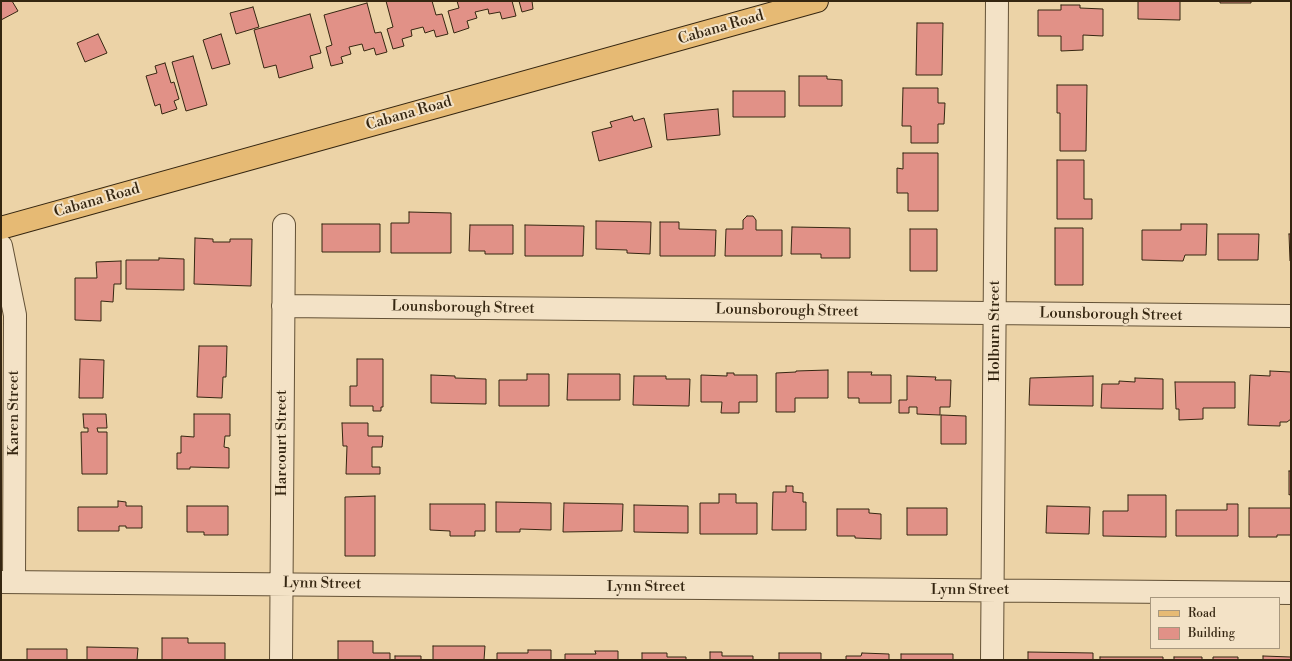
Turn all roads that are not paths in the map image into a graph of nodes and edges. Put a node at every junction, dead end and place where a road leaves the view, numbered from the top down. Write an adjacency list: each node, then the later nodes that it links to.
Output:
1 (817, 1): 4 (main road, Cabana Road)
2 (997, 1): 7 (street, Holburn Street)
3 (284, 225): 6 (street, Harcourt Street)
4 (1, 228)
5 (1, 246): 9 (street, Karen Street)
6 (283, 306): 7 (street, Lounsborough Street); 10 (street, Harcourt Street)
7 (995, 314): 8 (street, Lounsborough Street); 11 (street, Holburn Street)
8 (1291, 316)
9 (8, 582): 10 (street, Lynn Street)
10 (281, 584): 11 (street, Lynn Street); 13 (street, Harcourt Street)
11 (993, 590): 12 (street, Lynn Street); 14 (street, Holburn Street)
12 (1291, 592)
13 (281, 660)
14 (992, 660)

